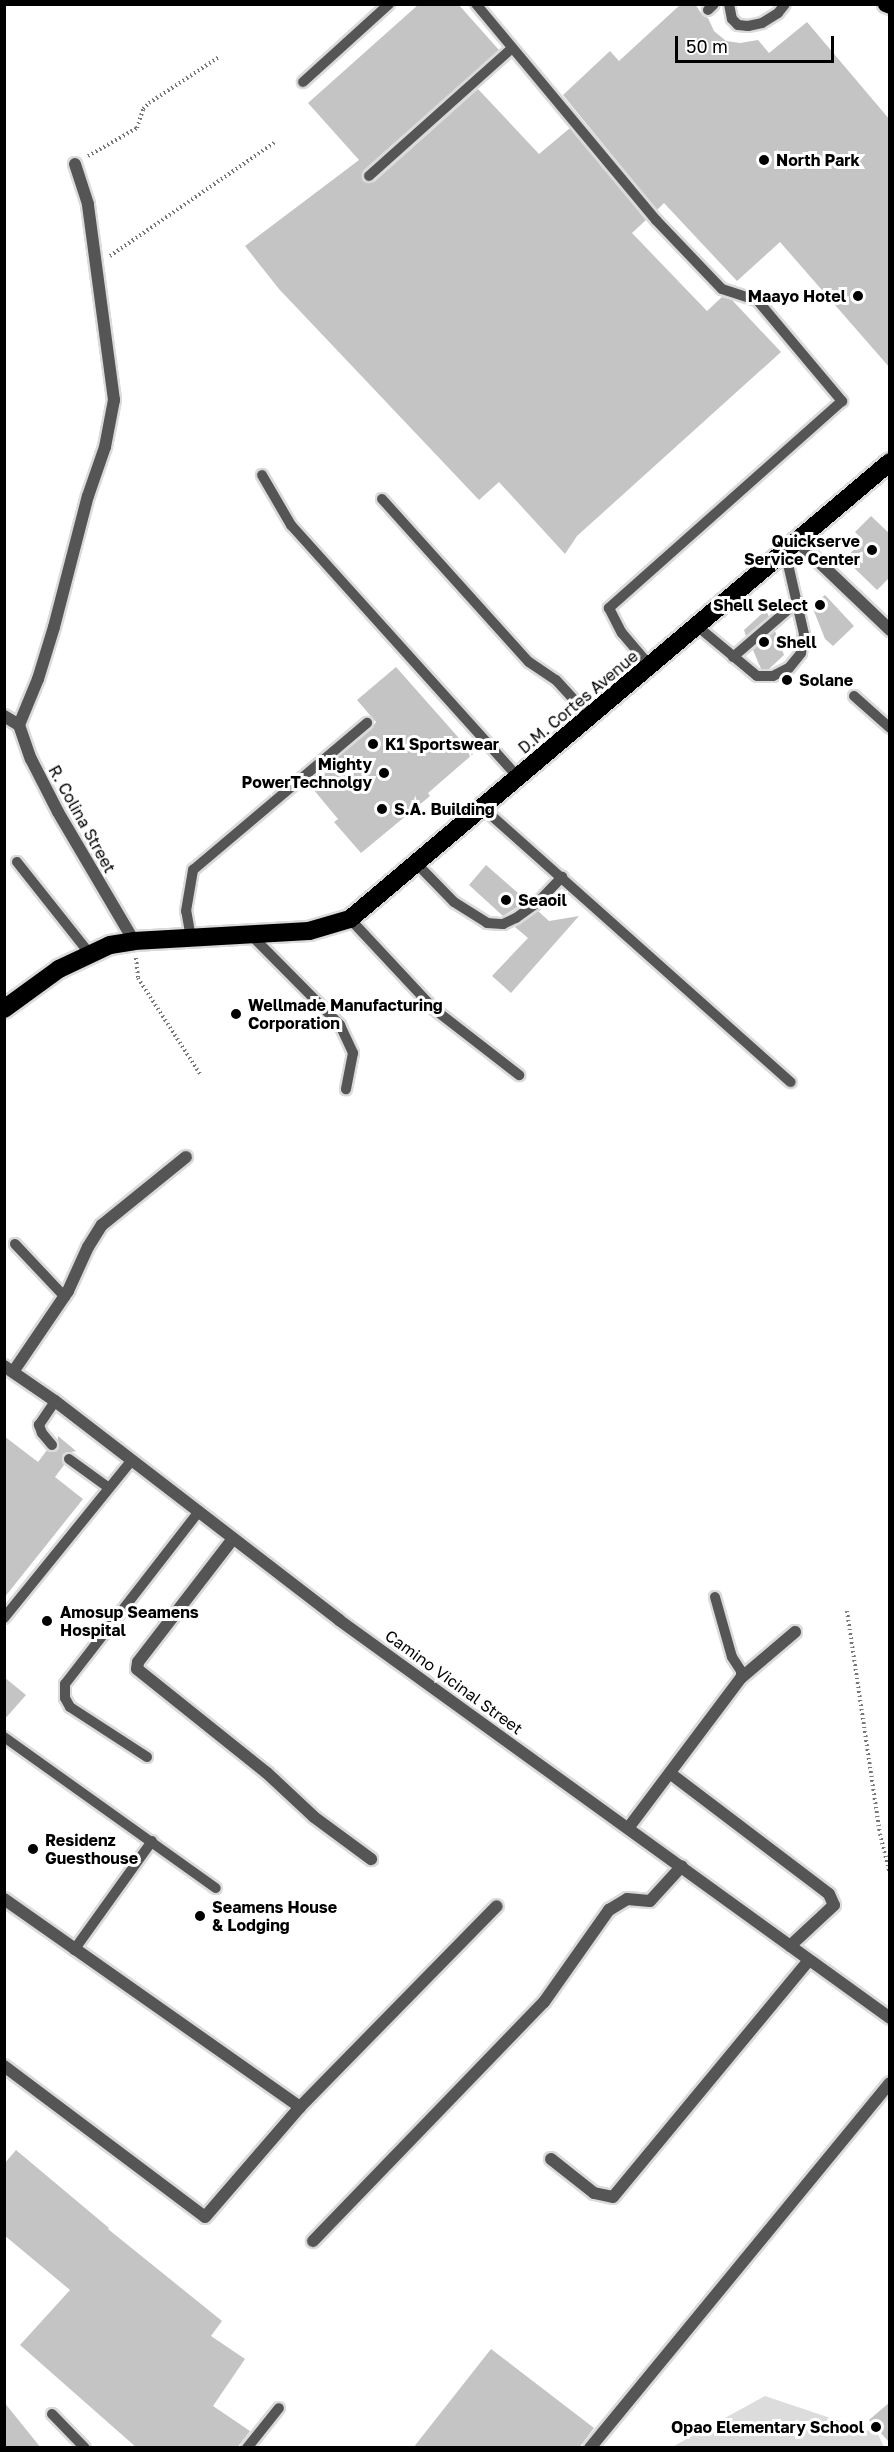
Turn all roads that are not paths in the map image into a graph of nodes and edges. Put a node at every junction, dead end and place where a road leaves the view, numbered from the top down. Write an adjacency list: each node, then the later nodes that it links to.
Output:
1 (389, 4): 8 (lane)
2 (476, 4): 7 (lane)
3 (729, 4): 4 (lane)
4 (785, 4)
5 (885, 4): 6 (main road)
6 (890, 6)
7 (510, 49): 10 (lane); 19 (lane)
8 (303, 82)
9 (75, 164): 24 (street)
10 (369, 176)
11 (890, 462): 14 (highway, D.M. Cortes Avenue)
12 (262, 475): 26 (lane)
13 (382, 499): 22 (lane)
14 (791, 546): 15 (lane); 16 (highway, D.M. Cortes Avenue); 17 (street)
15 (797, 602): 18 (lane); 18 (lane)
16 (697, 626): 18 (lane); 19 (highway, D.M. Cortes Avenue)
17 (890, 630)
18 (733, 657)
19 (650, 666): 22 (highway, D.M. Cortes Avenue)
20 (854, 696): 25 (lane)
21 (4, 716): 24 (street)
22 (590, 717): 26 (highway, D.M. Cortes Avenue)
23 (368, 723): 33 (lane)
24 (20, 725): 34 (street, R. Colina Street)
25 (890, 728)
26 (519, 778): 27 (highway, D.M. Cortes Avenue)
27 (483, 808): 29 (highway, D.M. Cortes Avenue); 30 (lane)
28 (17, 862): 35 (lane)
29 (417, 864): 30 (lane); 31 (highway, D.M. Cortes Avenue)
30 (562, 877): 38 (lane)
31 (350, 920): 32 (highway, D.M. Cortes Avenue); 37 (lane)
32 (251, 935): 33 (highway, D.M. Cortes Avenue); 39 (lane)
33 (191, 938): 34 (highway, D.M. Cortes Avenue)
34 (134, 940): 35 (highway, D.M. Cortes Avenue)
35 (89, 953): 36 (highway, D.M. Cortes Avenue)
36 (4, 1009)
37 (519, 1075)
38 (791, 1082)
39 (346, 1089)
40 (186, 1157): 42 (street)
41 (15, 1244): 42 (lane)
42 (65, 1297): 43 (street)
43 (9, 1369): 44 (street, Camino Vicinal Street)
44 (55, 1401): 45 (lane); 47 (street, Camino Vicinal Street)
45 (52, 1444)
46 (69, 1459): 48 (lane)
47 (132, 1460): 48 (lane); 49 (street, Camino Vicinal Street)
48 (109, 1488): 52 (lane)
49 (199, 1511): 50 (street, Camino Vicinal Street); 56 (lane)
50 (232, 1540): 58 (street, Camino Vicinal Street); 60 (street)
51 (715, 1597): 54 (lane)
52 (4, 1618)
53 (795, 1632): 54 (street)
54 (741, 1678): 57 (street)
55 (4, 1737): 59 (lane)
56 (147, 1757)
57 (671, 1774): 58 (street); 65 (street)
58 (629, 1827): 61 (street, Camino Vicinal Street)
59 (152, 1841): 62 (lane); 66 (lane)
60 (371, 1859)
61 (682, 1866): 65 (street, Camino Vicinal Street); 73 (street)
62 (216, 1888)
63 (4, 1899): 66 (street)
64 (497, 1906): 71 (street)
65 (790, 1946): 67 (street, Camino Vicinal Street)
66 (74, 1950): 71 (street)
67 (808, 1961): 68 (street, Camino Vicinal Street); 72 (street)
68 (890, 2018)
69 (4, 2066): 71 (street)
70 (890, 2083): 78 (street)
71 (300, 2108)
72 (550, 2159)
73 (313, 2241)
74 (279, 2408): 77 (lane)
75 (52, 2414): 76 (lane)
76 (85, 2448)
77 (247, 2448)
78 (590, 2448)

